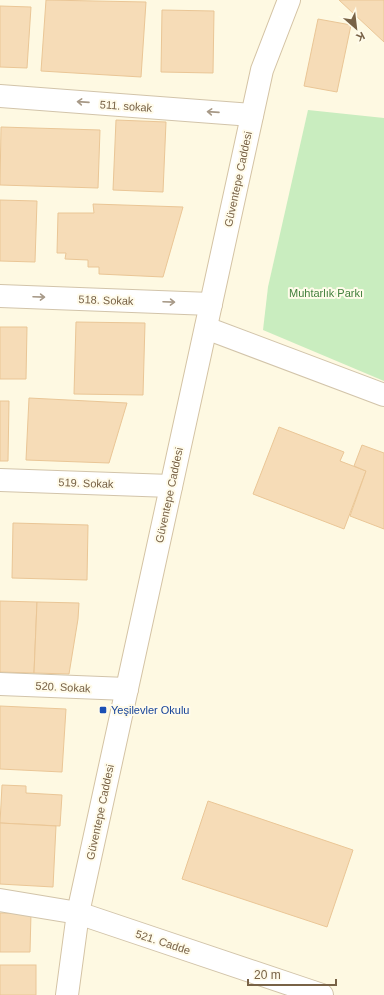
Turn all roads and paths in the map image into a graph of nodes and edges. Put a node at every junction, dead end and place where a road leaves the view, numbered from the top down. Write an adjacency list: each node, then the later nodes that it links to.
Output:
1 (289, 0): 3 (street, Güventepe Caddesi)
2 (0, 96): 3 (street, 511. sokak, one-way to 2)
3 (252, 115): 5 (street, Güventepe Caddesi)
4 (0, 296): 5 (street, 518. Sokak, one-way to 5)
5 (211, 304): 6 (street, Güventepe Caddesi)
6 (206, 328): 7 (street); 9 (street, Güventepe Caddesi)
7 (384, 395)
8 (0, 480): 9 (street, 519. Sokak)
9 (171, 486): 11 (street, Güventepe Caddesi)
10 (0, 684): 11 (street, 520. Sokak)
11 (127, 690): 13 (street, Güventepe Caddesi)
12 (0, 900): 13 (street, 521. Cadde)
13 (78, 913): 14 (street, Güventepe Caddesi); 15 (street, 521. Cadde)
14 (66, 995)
15 (322, 995)

